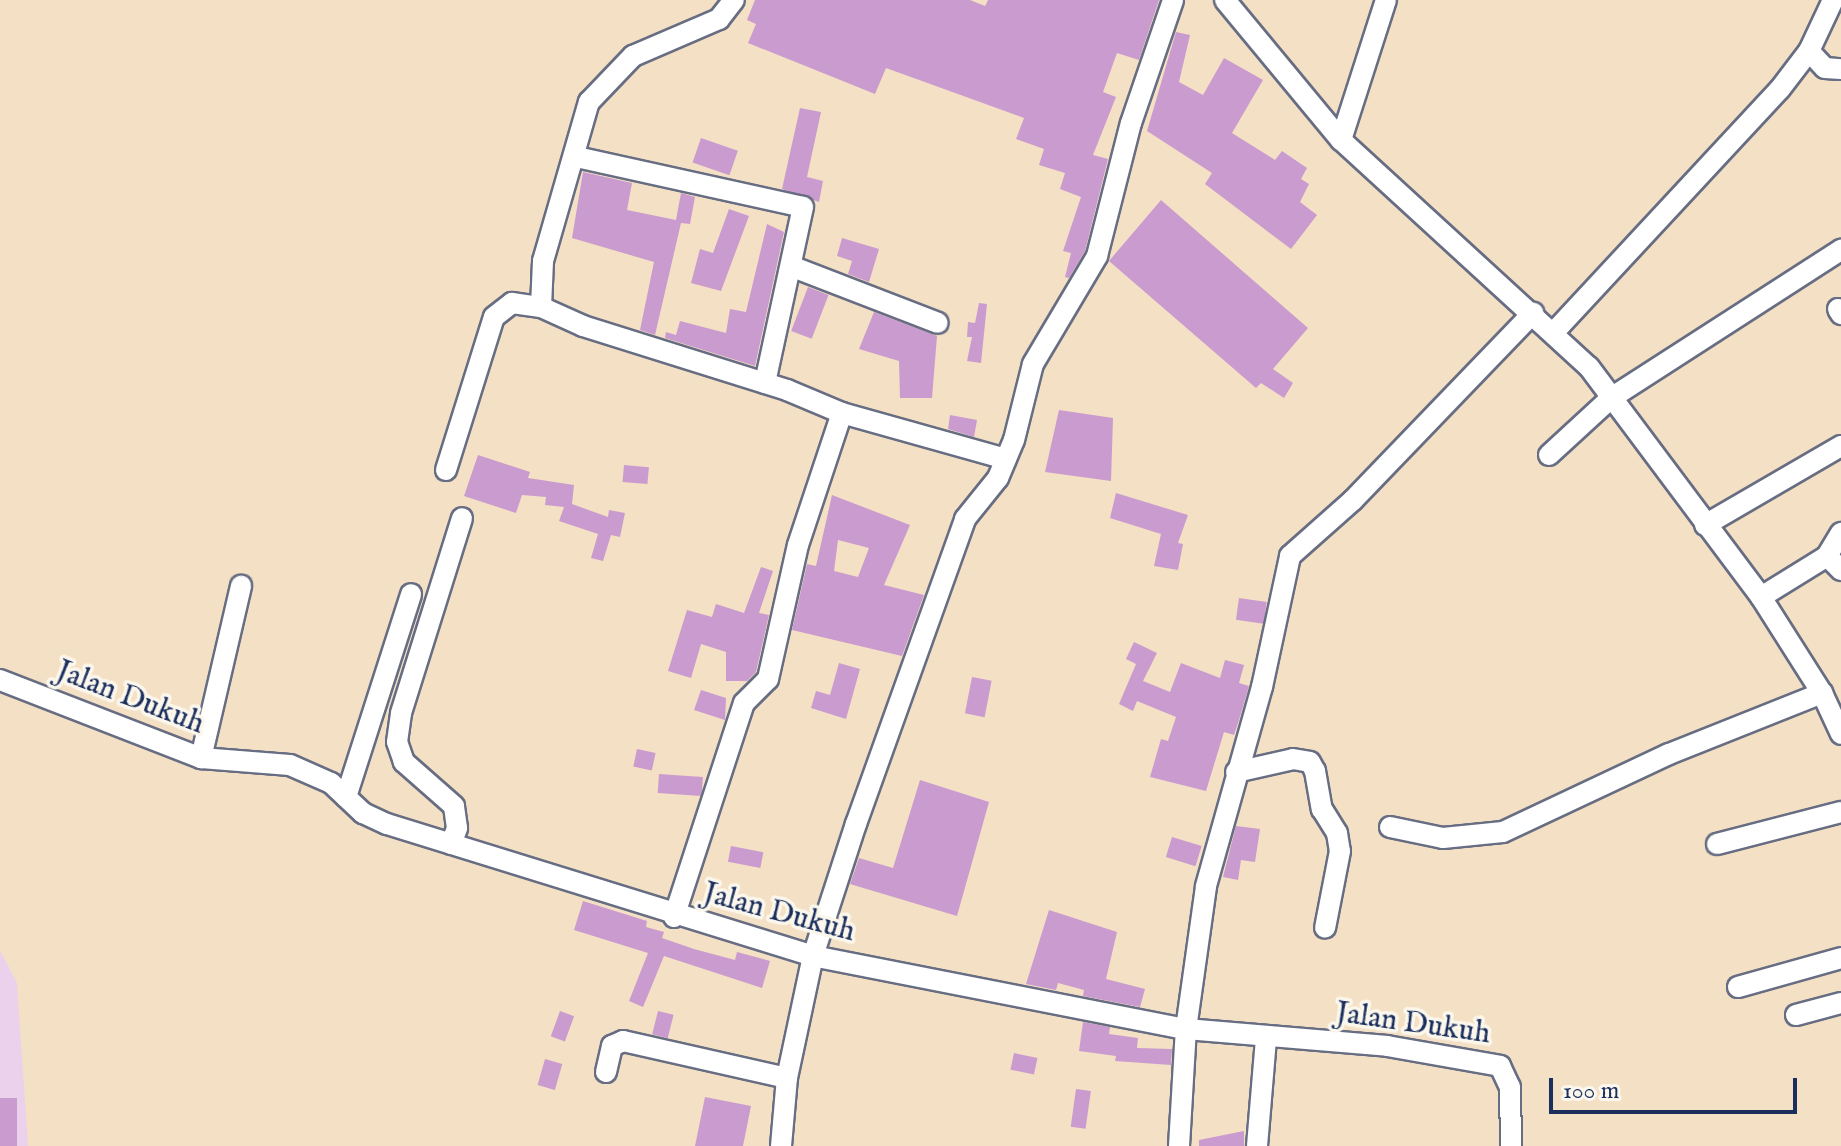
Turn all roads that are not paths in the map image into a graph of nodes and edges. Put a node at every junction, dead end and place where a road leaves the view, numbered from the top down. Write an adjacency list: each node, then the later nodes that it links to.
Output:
1 (734, 0): 9 (street)
2 (1173, 0): 21 (street)
3 (1225, 0): 8 (street)
4 (1386, 0): 8 (street)
5 (1833, 0): 6 (street)
6 (1809, 51): 7 (street); 15 (street)
7 (1841, 69)
8 (1341, 140): 13 (street)
9 (576, 157): 11 (street); 12 (street)
10 (1841, 250): 17 (street)
11 (793, 267): 14 (street); 16 (street)
12 (541, 307): 16 (street); 22 (street)
13 (1533, 313): 15 (street); 34 (street)
14 (938, 323)
15 (1555, 331): 17 (street)
16 (765, 383): 18 (street)
17 (1611, 398): 20 (street); 24 (street)
18 (842, 413): 21 (street); 40 (street)
19 (1841, 446): 24 (street)
20 (1549, 455)
21 (1006, 459): 42 (street)
22 (446, 470)
23 (462, 518): 38 (street)
24 (1705, 525): 29 (street)
25 (1841, 533): 26 (street)
26 (1834, 563): 29 (street)
27 (241, 586): 33 (street)
28 (411, 594): 35 (street)
29 (1761, 597): 31 (street)
30 (0, 680): 33 (street, Jalan Dukuh)
31 (1822, 693): 32 (street); 37 (street)
32 (1841, 734)
33 (201, 758): 35 (street, Jalan Dukuh)
34 (1236, 772): 41 (street); 47 (street)
35 (346, 797): 38 (street, Jalan Dukuh)
36 (1841, 812): 39 (street)
37 (1390, 827)
38 (451, 844): 40 (street, Jalan Dukuh)
39 (1717, 844)
40 (674, 917): 42 (street, Jalan Dukuh)
41 (1325, 928)
42 (813, 956): 47 (street, Jalan Dukuh); 50 (street)
43 (1841, 958): 44 (street)
44 (1738, 987)
45 (1841, 1003): 46 (street)
46 (1796, 1015)
47 (1186, 1029): 48 (street, Jalan Dukuh); 52 (street)
48 (1266, 1039): 53 (street); 54 (street, Jalan Dukuh)
49 (606, 1072): 50 (street)
50 (787, 1078): 51 (street)
51 (781, 1146)
52 (1179, 1146)
53 (1257, 1146)
54 (1511, 1146)

